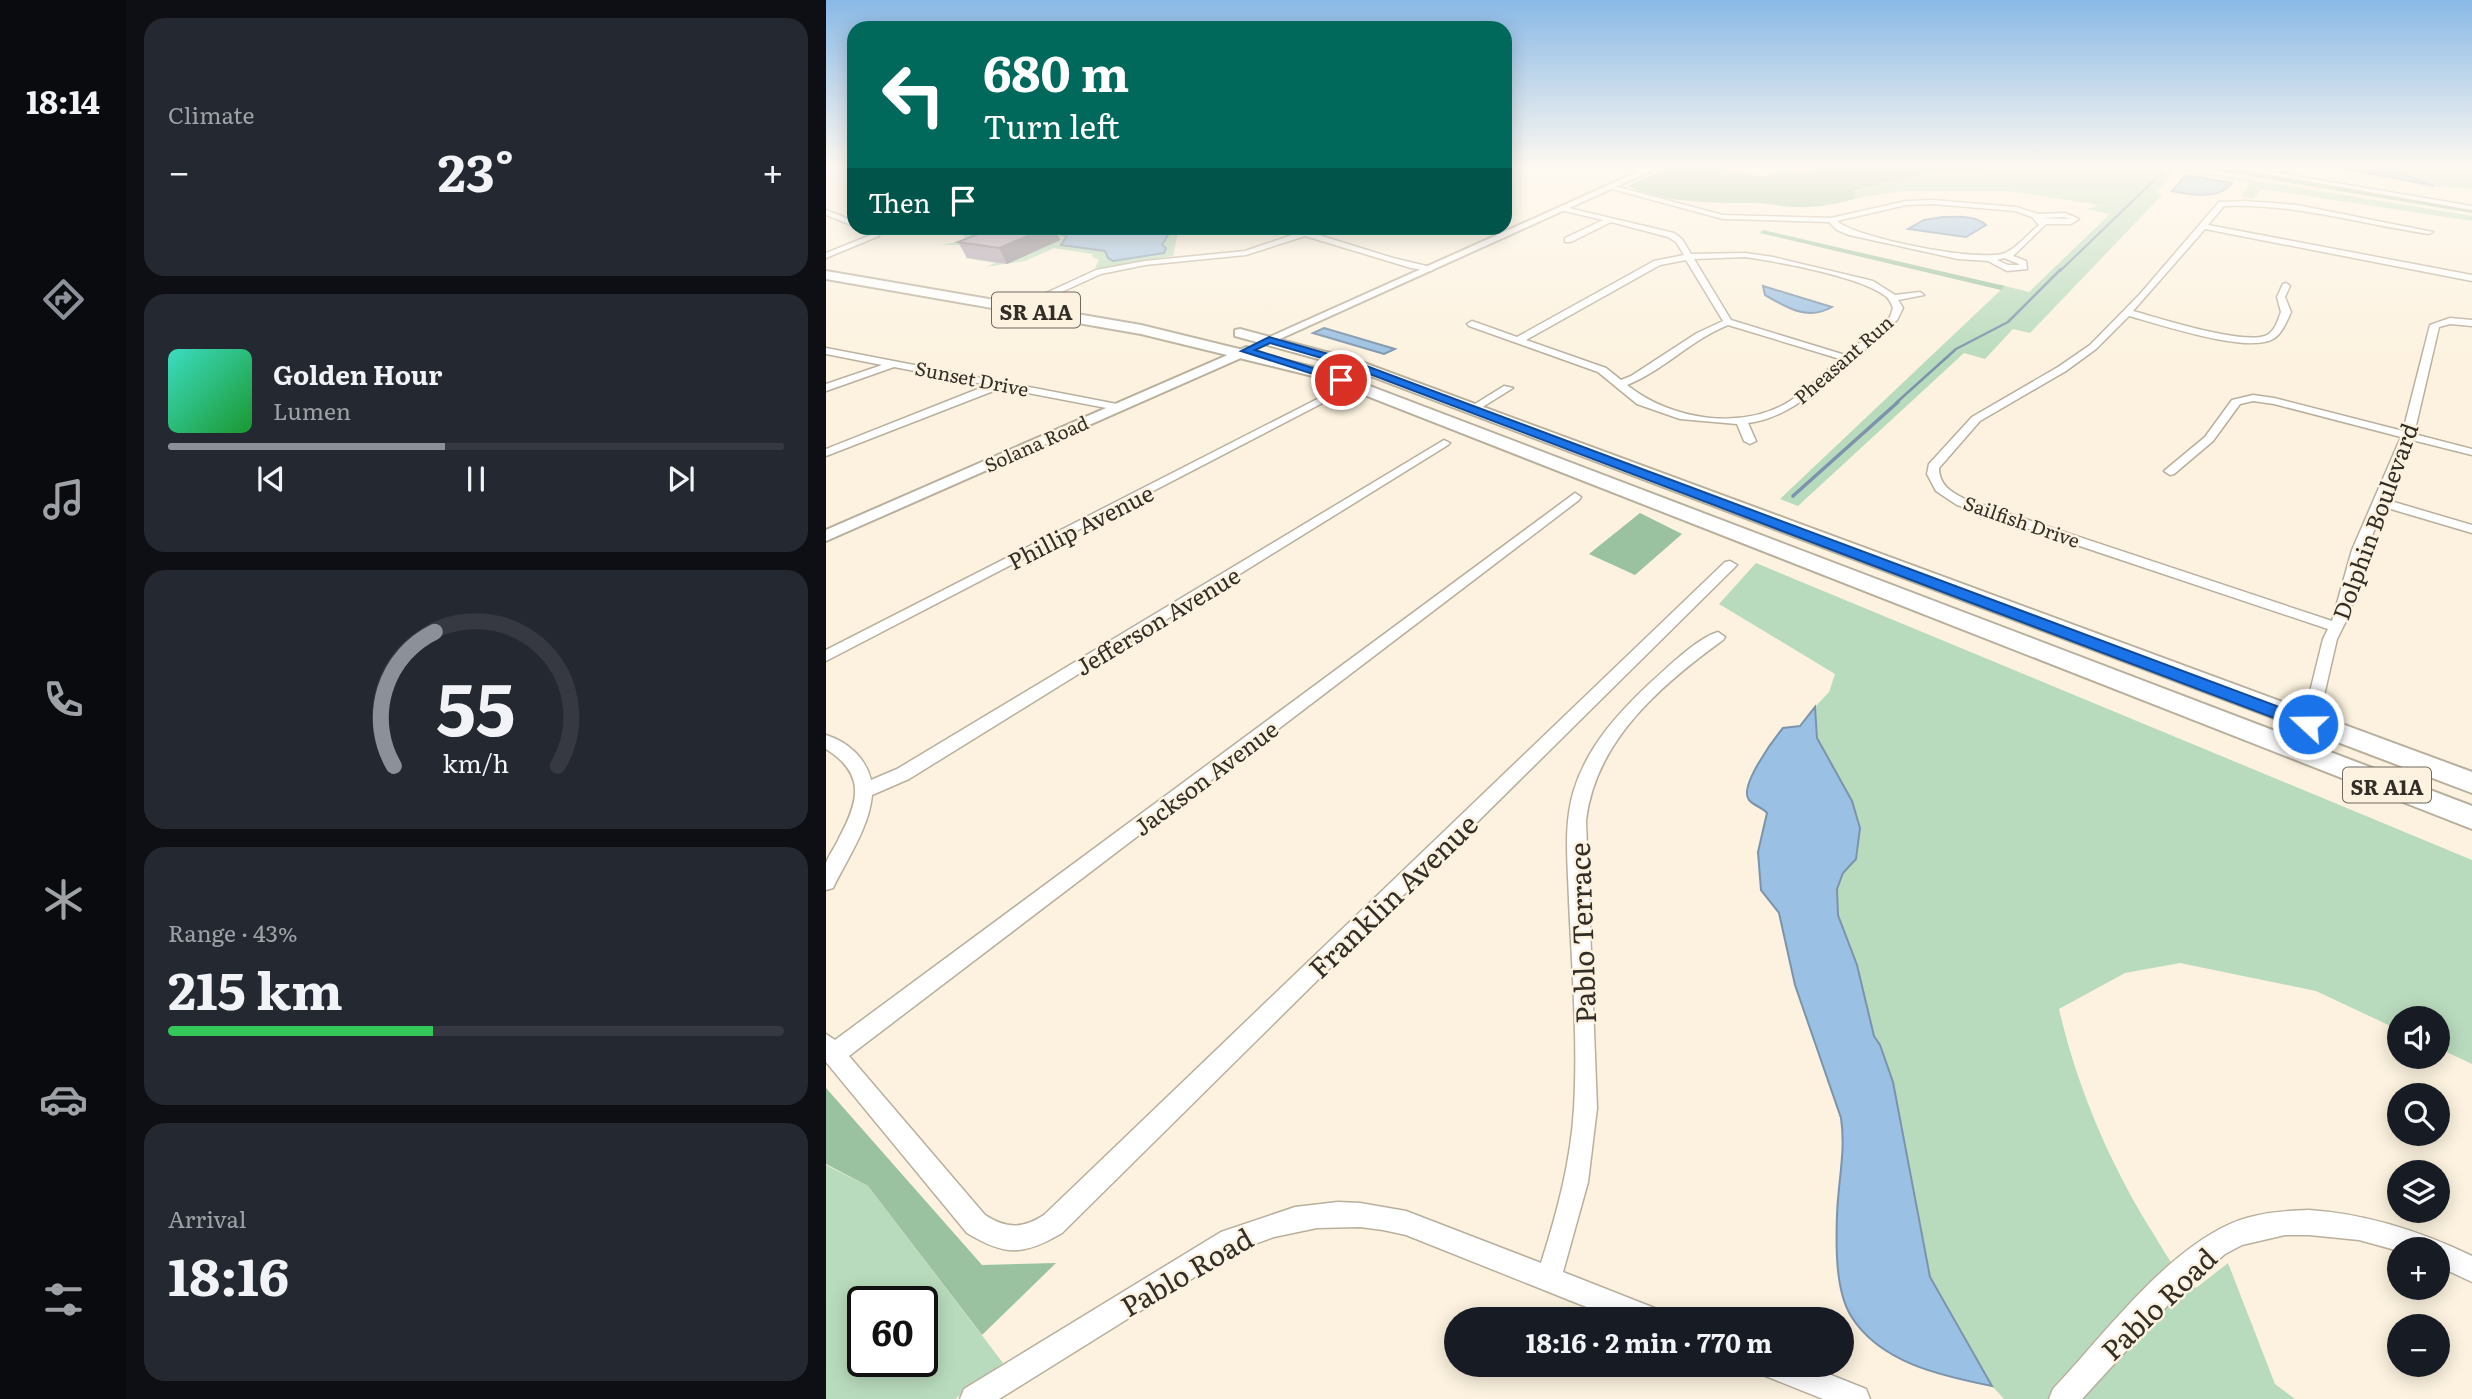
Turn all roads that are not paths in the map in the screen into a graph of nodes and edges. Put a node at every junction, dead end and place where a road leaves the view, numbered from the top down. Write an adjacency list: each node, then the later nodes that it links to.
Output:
1 (1588, 230): 13 (street)
2 (1651, 230): 17 (street)
3 (1845, 230): 18 (street)
4 (2030, 230): 16 (street)
5 (2198, 230): 29 (street, Sailfish Drive)
6 (2224, 230): 22 (street)
7 (2418, 230): 8 (street, Sailfish Drive)
8 (2429, 232)
9 (1292, 235): 12 (street)
10 (1504, 235): 20 (street)
11 (872, 237): 14 (street); 14 (street)
12 (1303, 238): 20 (street); 23 (street); 26 (street)
13 (1568, 240)
14 (859, 243): 15 (street)
15 (826, 256)
16 (2006, 256): 18 (street); 18 (street)
17 (1688, 257): 27 (street, Pheasant Run); 31 (street); 36 (street, Pheasant Run)
18 (1990, 259)
19 (826, 264): 26 (main road, SR A1A)
20 (1431, 268): 23 (street)
21 (826, 275): 28 (main road, SR A1A)
22 (2472, 278)
23 (1402, 280): 35 (street)
24 (2286, 286): 29 (street)
25 (1920, 295): 27 (street)
26 (1047, 298): 28 (street); 30 (main road, SR A1A)
27 (1893, 298): 39 (street, Pheasant Run)
28 (1026, 308): 38 (main road, SR A1A)
29 (2125, 312): 64 (street, Sailfish Drive)
30 (1140, 313)
31 (1728, 322): 39 (street); 42 (street)
32 (2472, 323): 49 (street, Dolphin Boulevard)
33 (1472, 324): 36 (street)
34 (1221, 329): 35 (main road, SR A1A)
35 (1269, 340): 38 (main road); 47 (main road, SR A1A)
36 (1517, 341): 42 (street, Pheasant Run)
37 (826, 351): 40 (street, Sunset Drive)
38 (1246, 351): 46 (street, Solana Road); 55 (main road, SR A1A)
39 (1846, 358): 48 (street, Pheasant Run)
40 (894, 363): 41 (street, Sunset Drive); 43 (street)
41 (1001, 384): 46 (street, Sunset Drive); 54 (street)
42 (1620, 384): 48 (street, Pheasant Run)
43 (826, 388)
44 (1508, 388): 47 (street)
45 (1334, 395): 66 (street, Phillip Avenue)
46 (1117, 407): 60 (street, Solana Road)
47 (1472, 409): 50 (main road, SR A1A)
48 (1741, 421): 51 (street)
49 (2407, 435): 53 (street); 56 (street); 58 (street, Dolphin Boulevard)
50 (1556, 441): 55 (main road); 61 (main road, SR A1A)
51 (1750, 441)
52 (1444, 443): 71 (street, Jefferson Avenue)
53 (2472, 452)
54 (826, 453)
55 (1536, 454): 63 (main road, SR A1A)
56 (2170, 471)
57 (1575, 497): 74 (street, Jackson Avenue)
58 (2381, 502): 59 (street); 64 (street, Dolphin Boulevard)
59 (2472, 529)
60 (826, 536)
61 (1863, 556): 63 (main road); 67 (main road, SR A1A)
62 (1730, 565): 74 (street, Franklin Avenue)
63 (1847, 575): 69 (main road, SR A1A)
64 (2336, 627): 67 (street, Dolphin Boulevard)
65 (1718, 637): 78 (street, Pablo Terrace)
66 (826, 656)
67 (2308, 724): 69 (street, Dolphin Boulevard); 70 (main road, SR A1A)
68 (826, 741): 71 (street)
69 (2303, 752): 72 (main road, SR A1A)
70 (2472, 783)
71 (866, 790): 73 (street)
72 (2472, 818)
73 (826, 882)
74 (830, 1049)
75 (2387, 1237): 83 (street, Pablo Road)
76 (2450, 1259): 77 (street)
77 (2472, 1269)
78 (1548, 1280): 79 (street, Pablo Road); 81 (street, Pablo Road)
79 (1619, 1307)
80 (1802, 1377): 82 (street)
81 (974, 1399)
82 (1856, 1399)
83 (2063, 1399)

